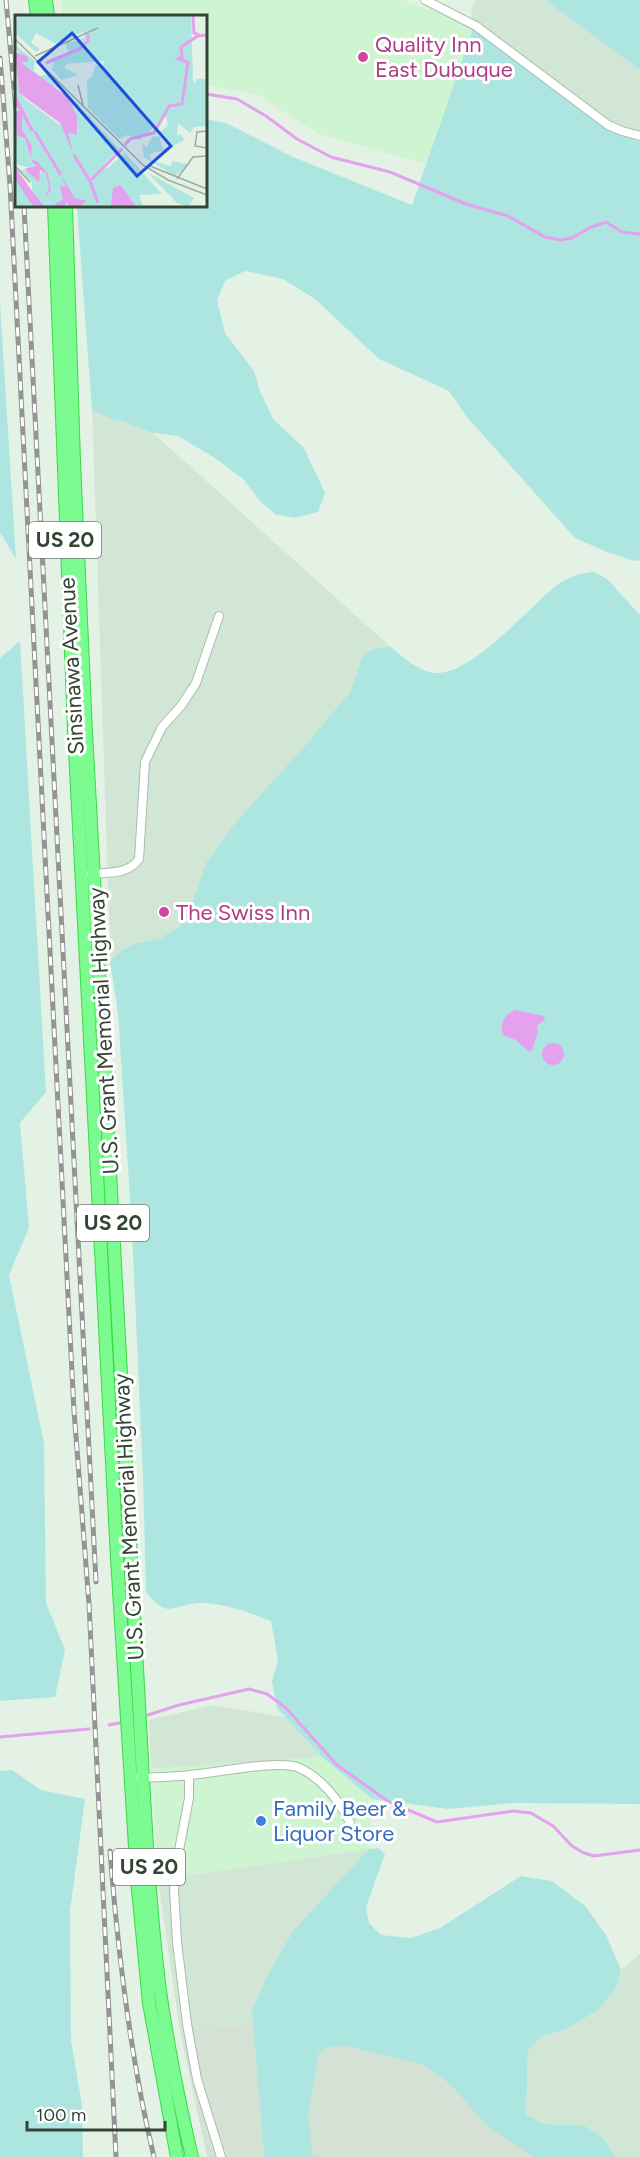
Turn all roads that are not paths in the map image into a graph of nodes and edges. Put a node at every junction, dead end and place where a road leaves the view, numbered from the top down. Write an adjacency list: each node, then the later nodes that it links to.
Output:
1 (34, 0): 4 (highway)
2 (46, 0): 5 (highway)
3 (425, 0): 6 (street)
4 (37, 15)
5 (48, 15)
6 (640, 136)
7 (54, 207): 10 (highway, Sinsinawa Avenue / US 20)
8 (66, 207): 10 (highway, Sinsinawa Avenue / US 20)
9 (219, 616): 10 (street)
10 (89, 874): 12 (highway, U.S. Grant Memorial Highway / US 20)
11 (189, 1775): 12 (street); 13 (street); 16 (street)
12 (137, 1778): 14 (highway, U.S. Grant Memorial Highway / US 20); 15 (highway, U.S. Grant Memorial Highway / US 20)
13 (350, 1823)
14 (177, 2157)
15 (192, 2157)
16 (221, 2157)

